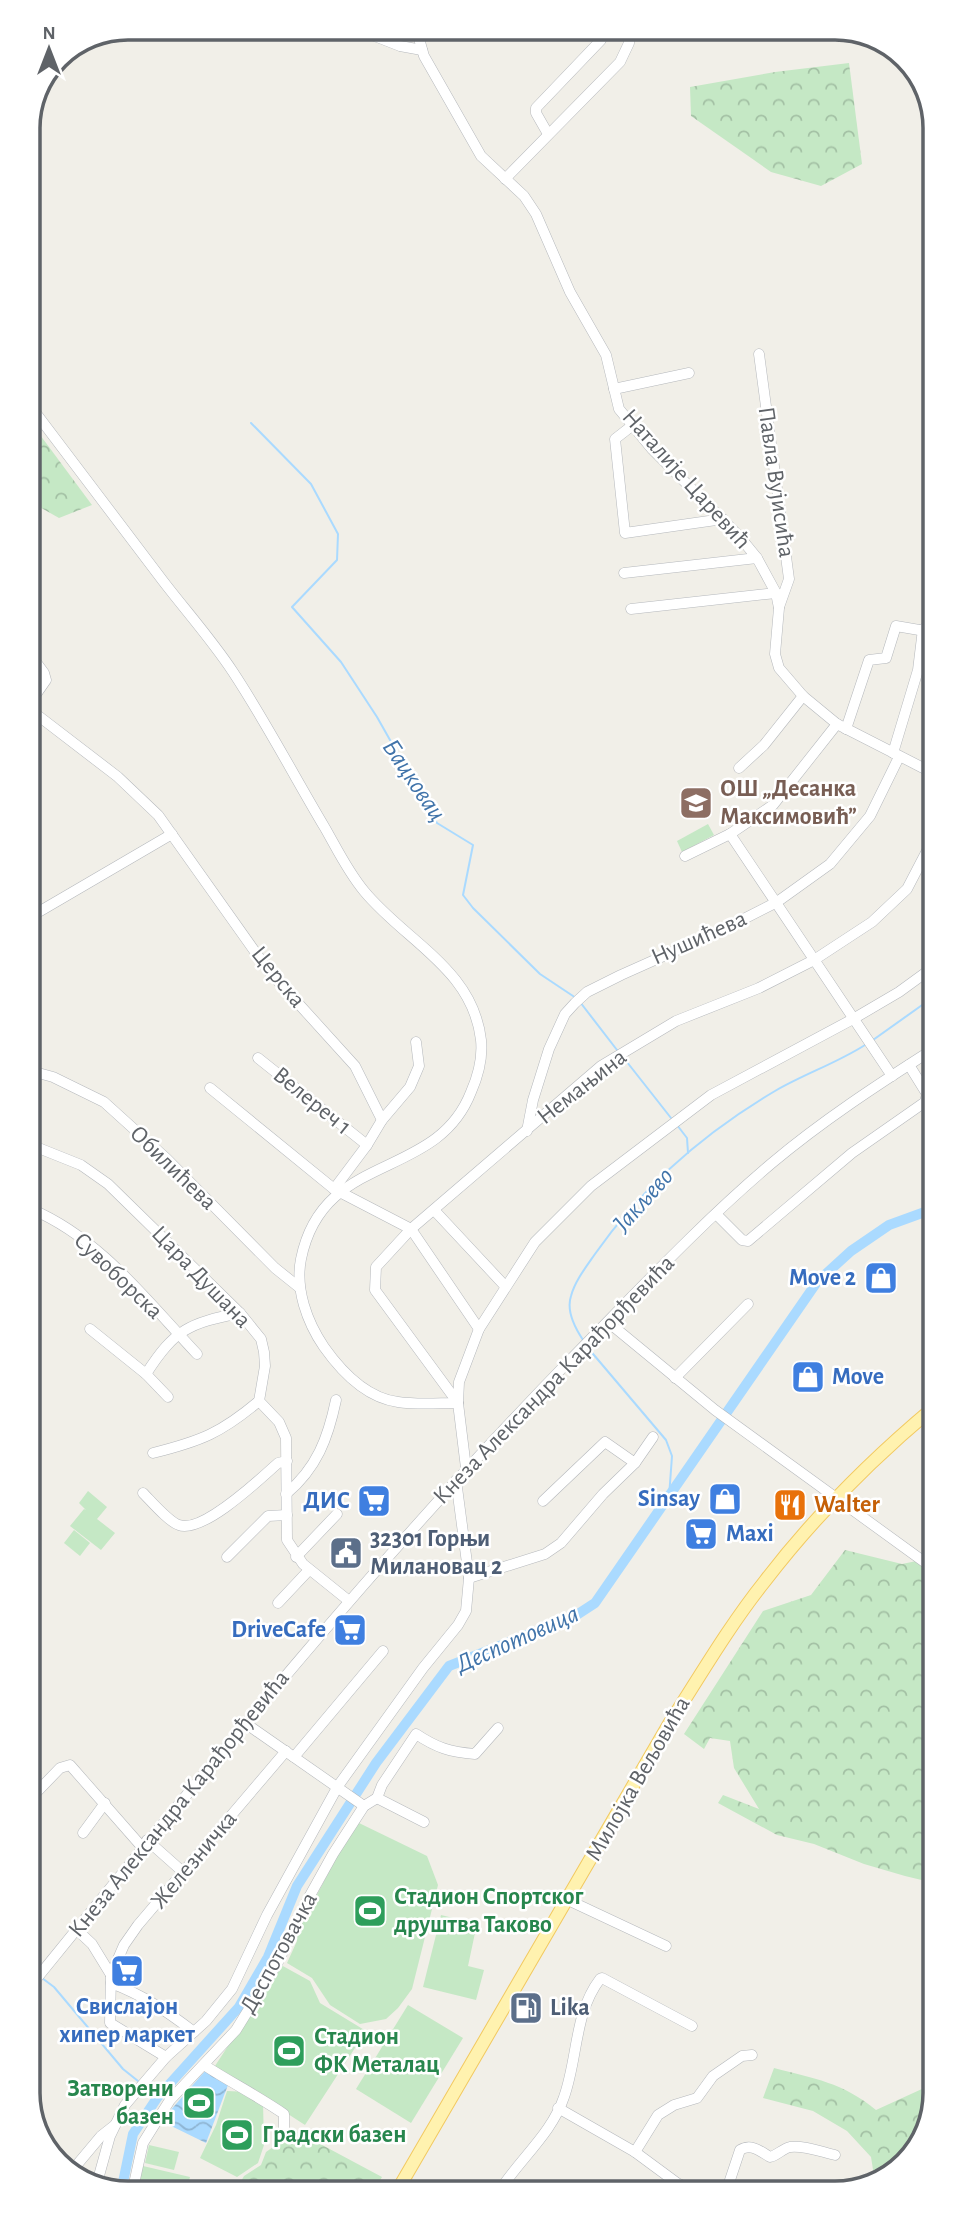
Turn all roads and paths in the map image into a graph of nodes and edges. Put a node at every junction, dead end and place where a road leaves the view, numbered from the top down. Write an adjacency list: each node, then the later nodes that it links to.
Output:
1 (384, 40): 5 (street)
2 (419, 40): 5 (street, Наталије Царевић)
3 (601, 40): 6 (street)
4 (629, 40): 6 (street)
5 (422, 50): 7 (street, Наталије Царевић)
6 (548, 134): 7 (street)
7 (505, 178): 10 (street, Наталије Царевић)
8 (759, 354): 17 (street, Павла Вујисића)
9 (689, 373): 10 (street)
10 (614, 389): 12 (street, Наталије Царевић)
11 (40, 418): 51 (street)
12 (633, 425): 13 (street, Наталије Царевић); 13 (street)
13 (723, 519): 14 (street, Наталије Царевић)
14 (757, 558): 15 (street); 16 (street, Наталије Царевић)
15 (624, 573)
16 (776, 593): 17 (street, Наталије Царевић); 18 (street)
17 (779, 608): 23 (street, Наталије Царевић)
18 (631, 609)
19 (923, 629): 25 (street)
20 (923, 648): 26 (street, Нушићева)
21 (40, 668): 22 (street, Церска)
22 (40, 689)
23 (803, 696): 25 (street, Наталије Царевић); 27 (street)
24 (40, 716): 29 (street, Церска)
25 (841, 727): 26 (street, Наталије Царевић); 30 (street)
26 (896, 755): 28 (street, Наталије Царевић); 33 (street, Нушићева)
27 (739, 768)
28 (923, 768)
29 (172, 834): 34 (street); 47 (street, Церска)
30 (730, 834): 31 (street); 33 (street)
31 (685, 856)
32 (923, 858): 35 (street, Немањина)
33 (777, 902): 35 (street); 48 (street, Нушићева)
34 (40, 911)
35 (814, 960): 37 (street); 48 (street, Немањина)
36 (923, 975): 37 (street)
37 (853, 1019): 43 (street); 56 (street)
38 (415, 1042): 47 (street)
39 (923, 1056): 41 (street, Кнеза Александра Карађорђевића)
40 (258, 1058): 49 (street, Велереч 1)
41 (909, 1065): 43 (street, Кнеза Александра Карађорђевића); 45 (street)
42 (40, 1073): 57 (street, Обилићева)
43 (892, 1076): 54 (street, Кнеза Александра Карађорђевића)
44 (210, 1088): 51 (street)
45 (923, 1088)
46 (923, 1103): 54 (street)
47 (382, 1119): 49 (street)
48 (527, 1130): 52 (street, Немањина)
49 (367, 1145): 51 (street)
50 (40, 1149): 59 (street, Цара Душана)
51 (337, 1190): 55 (street); 57 (street)
52 (433, 1210): 55 (street, Немањина); 56 (street)
53 (40, 1214): 63 (street, Сувоборска)
54 (716, 1214): 60 (street, Кнеза Александра Карађорђевића)
55 (411, 1229): 62 (street); 70 (street, Немањина)
56 (505, 1286): 62 (street)
57 (300, 1288): 70 (street)
58 (748, 1304): 66 (street)
59 (240, 1313): 63 (street); 69 (street, Цара Душана)
60 (608, 1322): 66 (street); 76 (street, Кнеза Александра Карађорђевића)
61 (90, 1329): 65 (street)
62 (479, 1329): 70 (street)
63 (178, 1333): 64 (street, Сувоборска); 65 (street)
64 (197, 1353)
65 (146, 1374): 67 (street)
66 (675, 1378): 80 (street)
67 (168, 1397)
68 (336, 1400): 79 (street)
69 (259, 1401): 73 (street); 74 (street)
70 (458, 1403): 76 (street)
71 (923, 1417): 80 (main road, Милојка Вељовића)
72 (653, 1437): 75 (street)
73 (153, 1453)
74 (287, 1461): 78 (street); 79 (street)
75 (635, 1463): 81 (street); 88 (street)
76 (466, 1468): 77 (street, Кнеза Александра Карађорђевића)
77 (456, 1480): 88 (street); 89 (street, Кнеза Александра Карађорђевића)
78 (143, 1493)
79 (286, 1494): 83 (street)
80 (835, 1499): 86 (street); 104 (main road, Милојка Вељовића)
81 (543, 1501)
82 (337, 1514): 85 (street)
83 (287, 1515): 84 (street); 85 (street)
84 (227, 1556)
85 (296, 1557): 87 (street)
86 (923, 1561)
87 (309, 1570): 89 (street); 90 (street)
88 (469, 1578): 96 (street)
89 (349, 1601): 92 (street, Кнеза Александра Карађорђевића)
90 (278, 1603)
91 (383, 1651): 94 (street, Железничка)
92 (245, 1723): 94 (street); 102 (street, Кнеза Александра Карађорђевића)
93 (498, 1728): 97 (street)
94 (290, 1754): 96 (street); 103 (street, Железничка)
95 (40, 1789): 98 (street)
96 (341, 1789): 99 (street); 110 (street)
97 (377, 1798): 99 (street); 100 (street)
98 (105, 1803): 101 (street); 102 (street)
99 (362, 1804): 113 (street, Деспотовачка)
100 (424, 1822)
101 (83, 1833)
102 (145, 1843): 103 (street); 105 (street, Кнеза Александра Карађорђевића)
103 (183, 1872): 108 (street, Железничка)
104 (568, 1900): 106 (street); 122 (main road, Милојка Вељовића)
105 (76, 1929): 107 (street, Кнеза Александра Карађорђевића); 108 (street)
106 (666, 1946)
107 (40, 1974)
108 (111, 1979): 110 (street); 112 (street)
109 (692, 2026): 114 (street)
110 (194, 2032): 112 (street)
111 (752, 2055): 117 (street)
112 (166, 2057): 115 (street)
113 (204, 2064): 116 (street); 121 (street, Деспотовачка)
114 (558, 2108): 117 (street); 123 (street)
115 (115, 2125): 119 (street); 120 (street)
116 (284, 2129)
117 (635, 2152): 124 (street)
118 (835, 2155): 125 (street)
119 (78, 2165)
120 (99, 2176)
121 (135, 2181)
122 (403, 2181)
123 (506, 2181)
124 (674, 2181)
125 (730, 2181)

